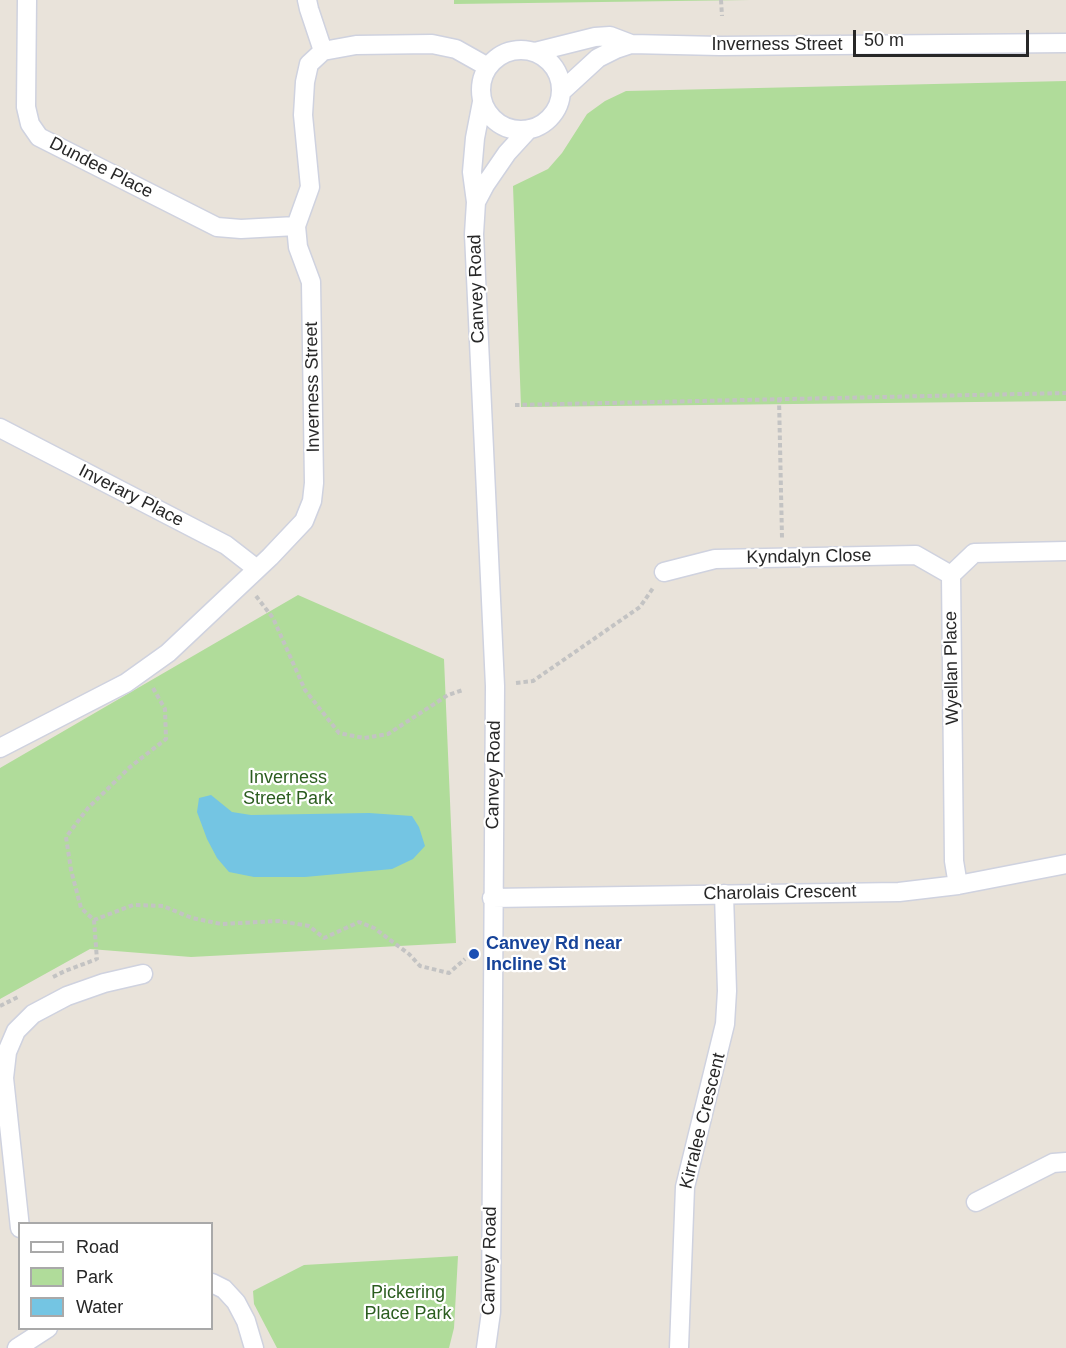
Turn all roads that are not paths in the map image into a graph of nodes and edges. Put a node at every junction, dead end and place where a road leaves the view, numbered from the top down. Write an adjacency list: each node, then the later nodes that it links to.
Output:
1 (27, 0): 12 (street, Dundee Place)
2 (307, 0): 5 (street)
3 (1066, 43): 4 (street, Inverness Street)
4 (631, 45): 6 (street, Inverness Street); 8 (street, Inverness Street)
5 (323, 51): 7 (street); 12 (street, Inverness Street)
6 (535, 52): 7 (street); 8 (street)
7 (488, 67): 9 (street)
8 (561, 92): 10 (street)
9 (482, 102): 10 (street); 11 (street)
10 (529, 129): 11 (street)
11 (476, 202): 22 (street, Canvey Road)
12 (296, 226): 16 (street, Inverness Street)
13 (0, 428): 16 (street, Inverary Place)
14 (1066, 551): 17 (street)
15 (664, 572): 17 (street, Kyndalyn Close)
16 (251, 575): 18 (street, Inverness Street)
17 (951, 575): 20 (street, Wyellan Place)
18 (0, 748)
19 (1066, 864): 20 (street, Charolais Crescent)
20 (957, 885): 21 (street, Charolais Crescent)
21 (724, 894): 22 (street, Charolais Crescent); 32 (street, Kirralee Crescent)
22 (492, 897): 31 (street, Canvey Road)
23 (143, 974): 26 (street)
24 (1066, 1162): 25 (street)
25 (976, 1202)
26 (19, 1222)
27 (213, 1284): 30 (street)
28 (46, 1330): 29 (street)
29 (17, 1348)
30 (254, 1348)
31 (486, 1348)
32 (679, 1348)

